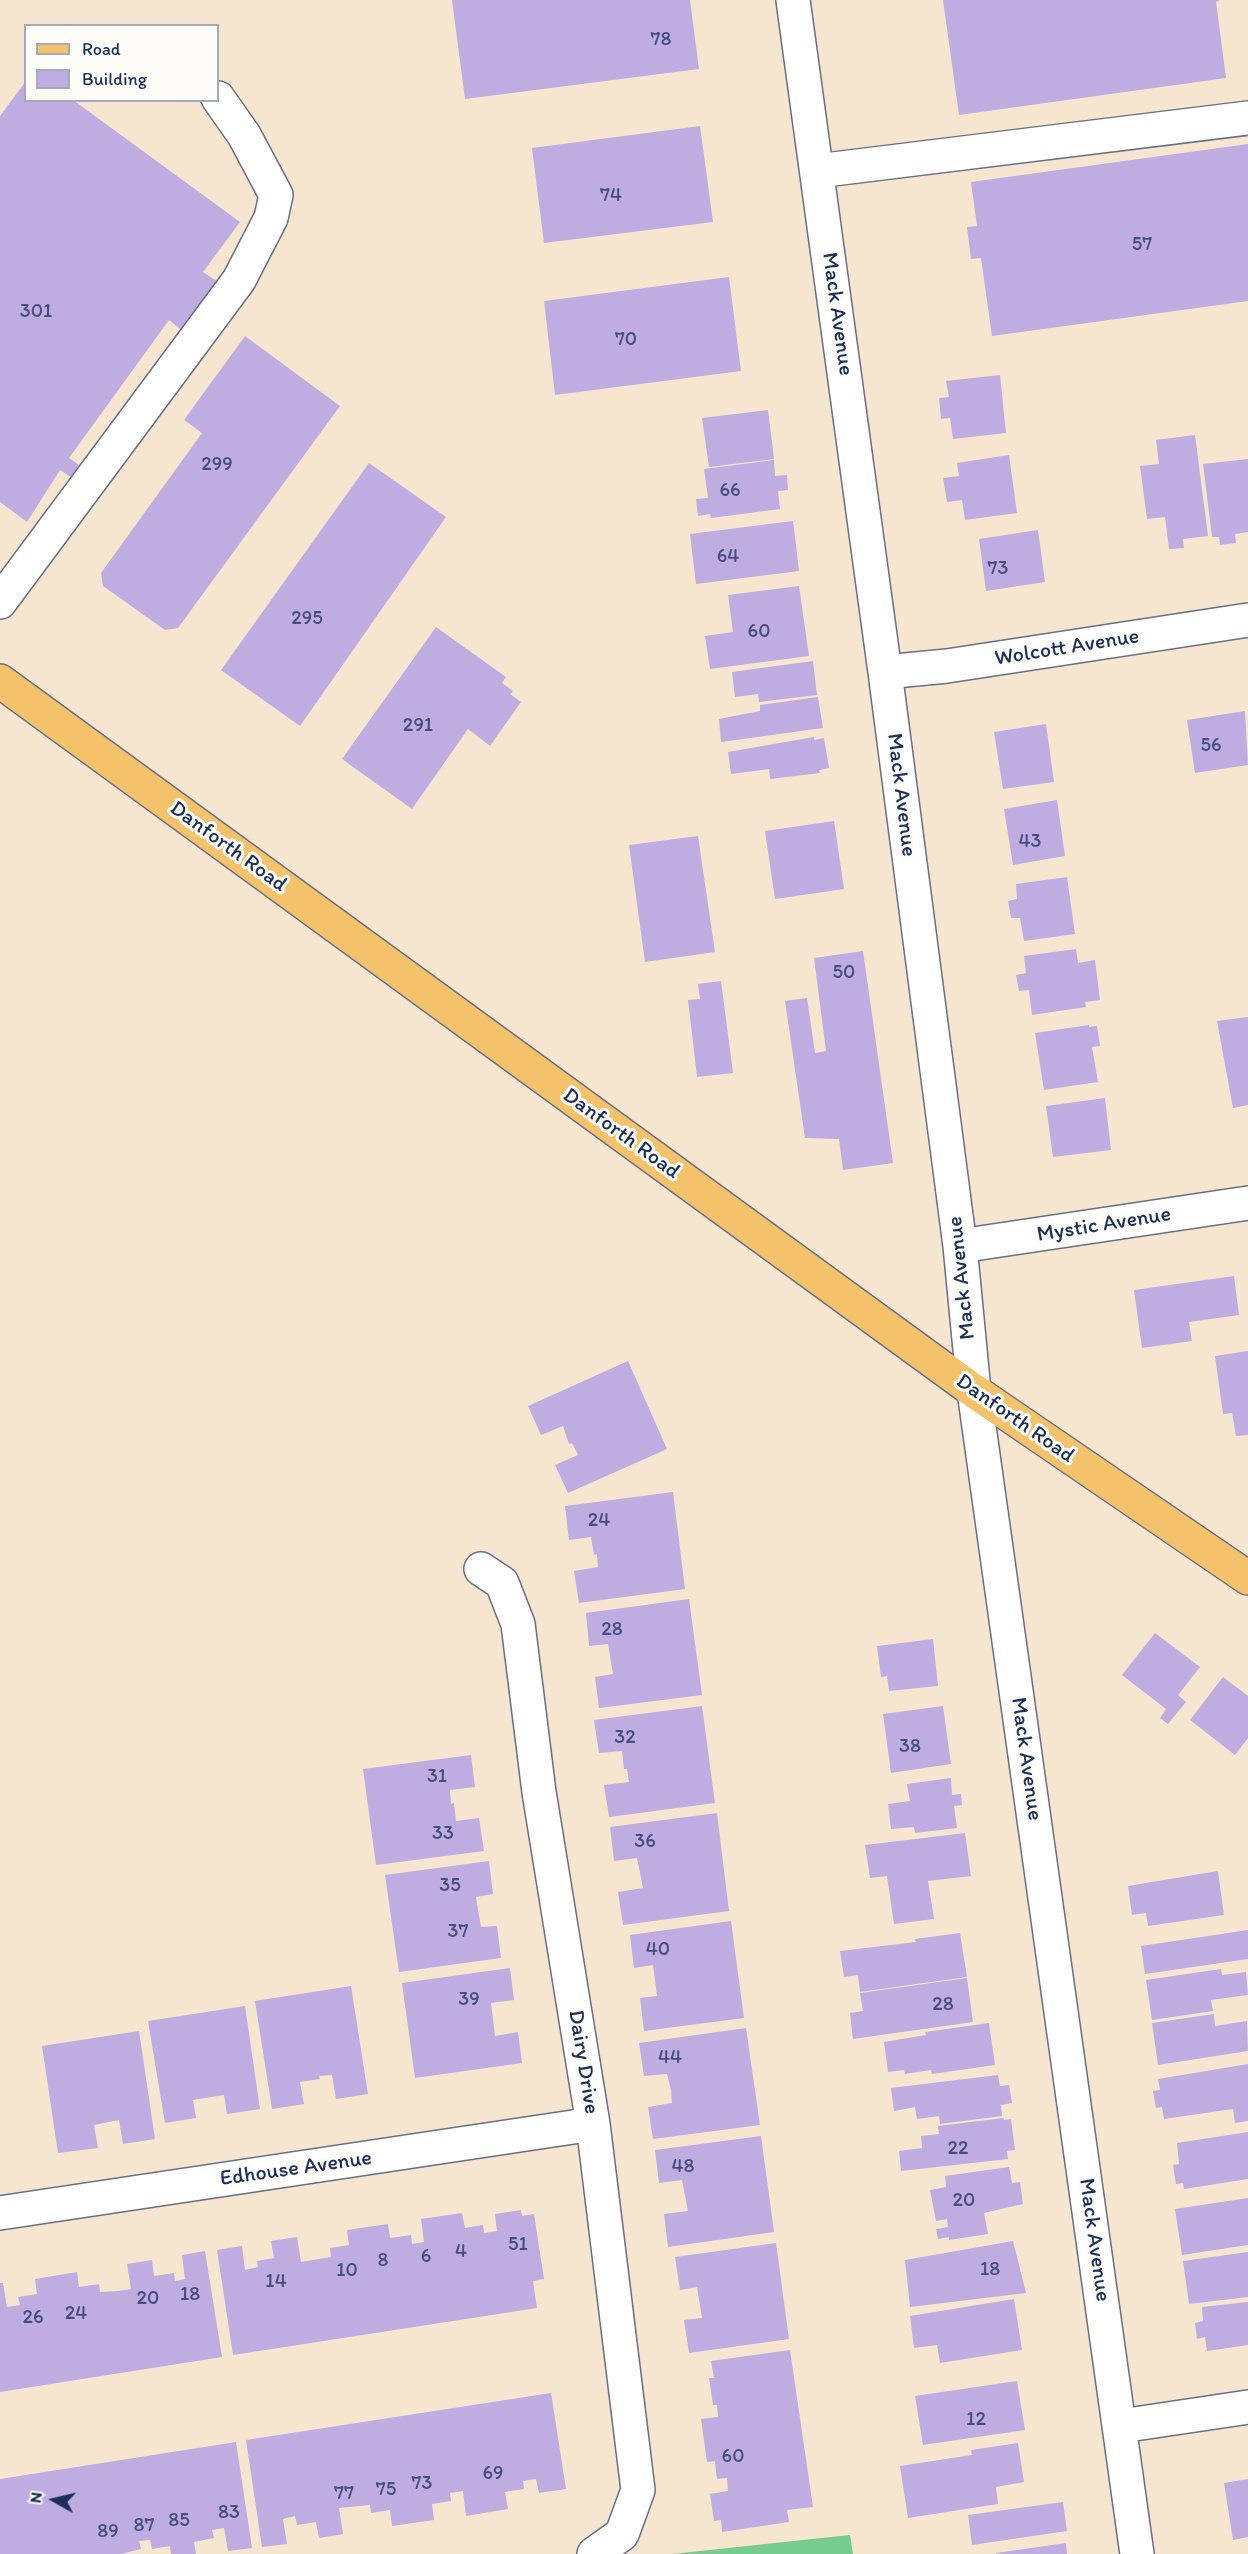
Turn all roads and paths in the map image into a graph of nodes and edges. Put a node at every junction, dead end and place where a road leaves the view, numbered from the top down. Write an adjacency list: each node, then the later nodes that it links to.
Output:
1 (793, 0): 4 (street, Mack Avenue)
2 (219, 99): 5 (street)
3 (1248, 118): 4 (street)
4 (817, 171): 7 (street, Mack Avenue)
5 (0, 602)
6 (1248, 620): 7 (street, Wolcott Avenue)
7 (885, 672): 10 (street, Mack Avenue)
8 (0, 681): 11 (main road, Danforth Road)
9 (1248, 1203): 10 (street, Mystic Avenue)
10 (960, 1246): 11 (street, Mack Avenue)
11 (974, 1391): 13 (main road, Danforth Road); 17 (street, Mack Avenue)
12 (481, 1569): 14 (street, Dairy Drive)
13 (1248, 1578)
14 (593, 2124): 15 (street, Edhouse Avenue); 18 (street, Dairy Drive)
15 (0, 2213)
16 (1248, 2407): 17 (street)
17 (1121, 2426): 19 (street, Mack Avenue)
18 (594, 2554)
19 (1137, 2554)

